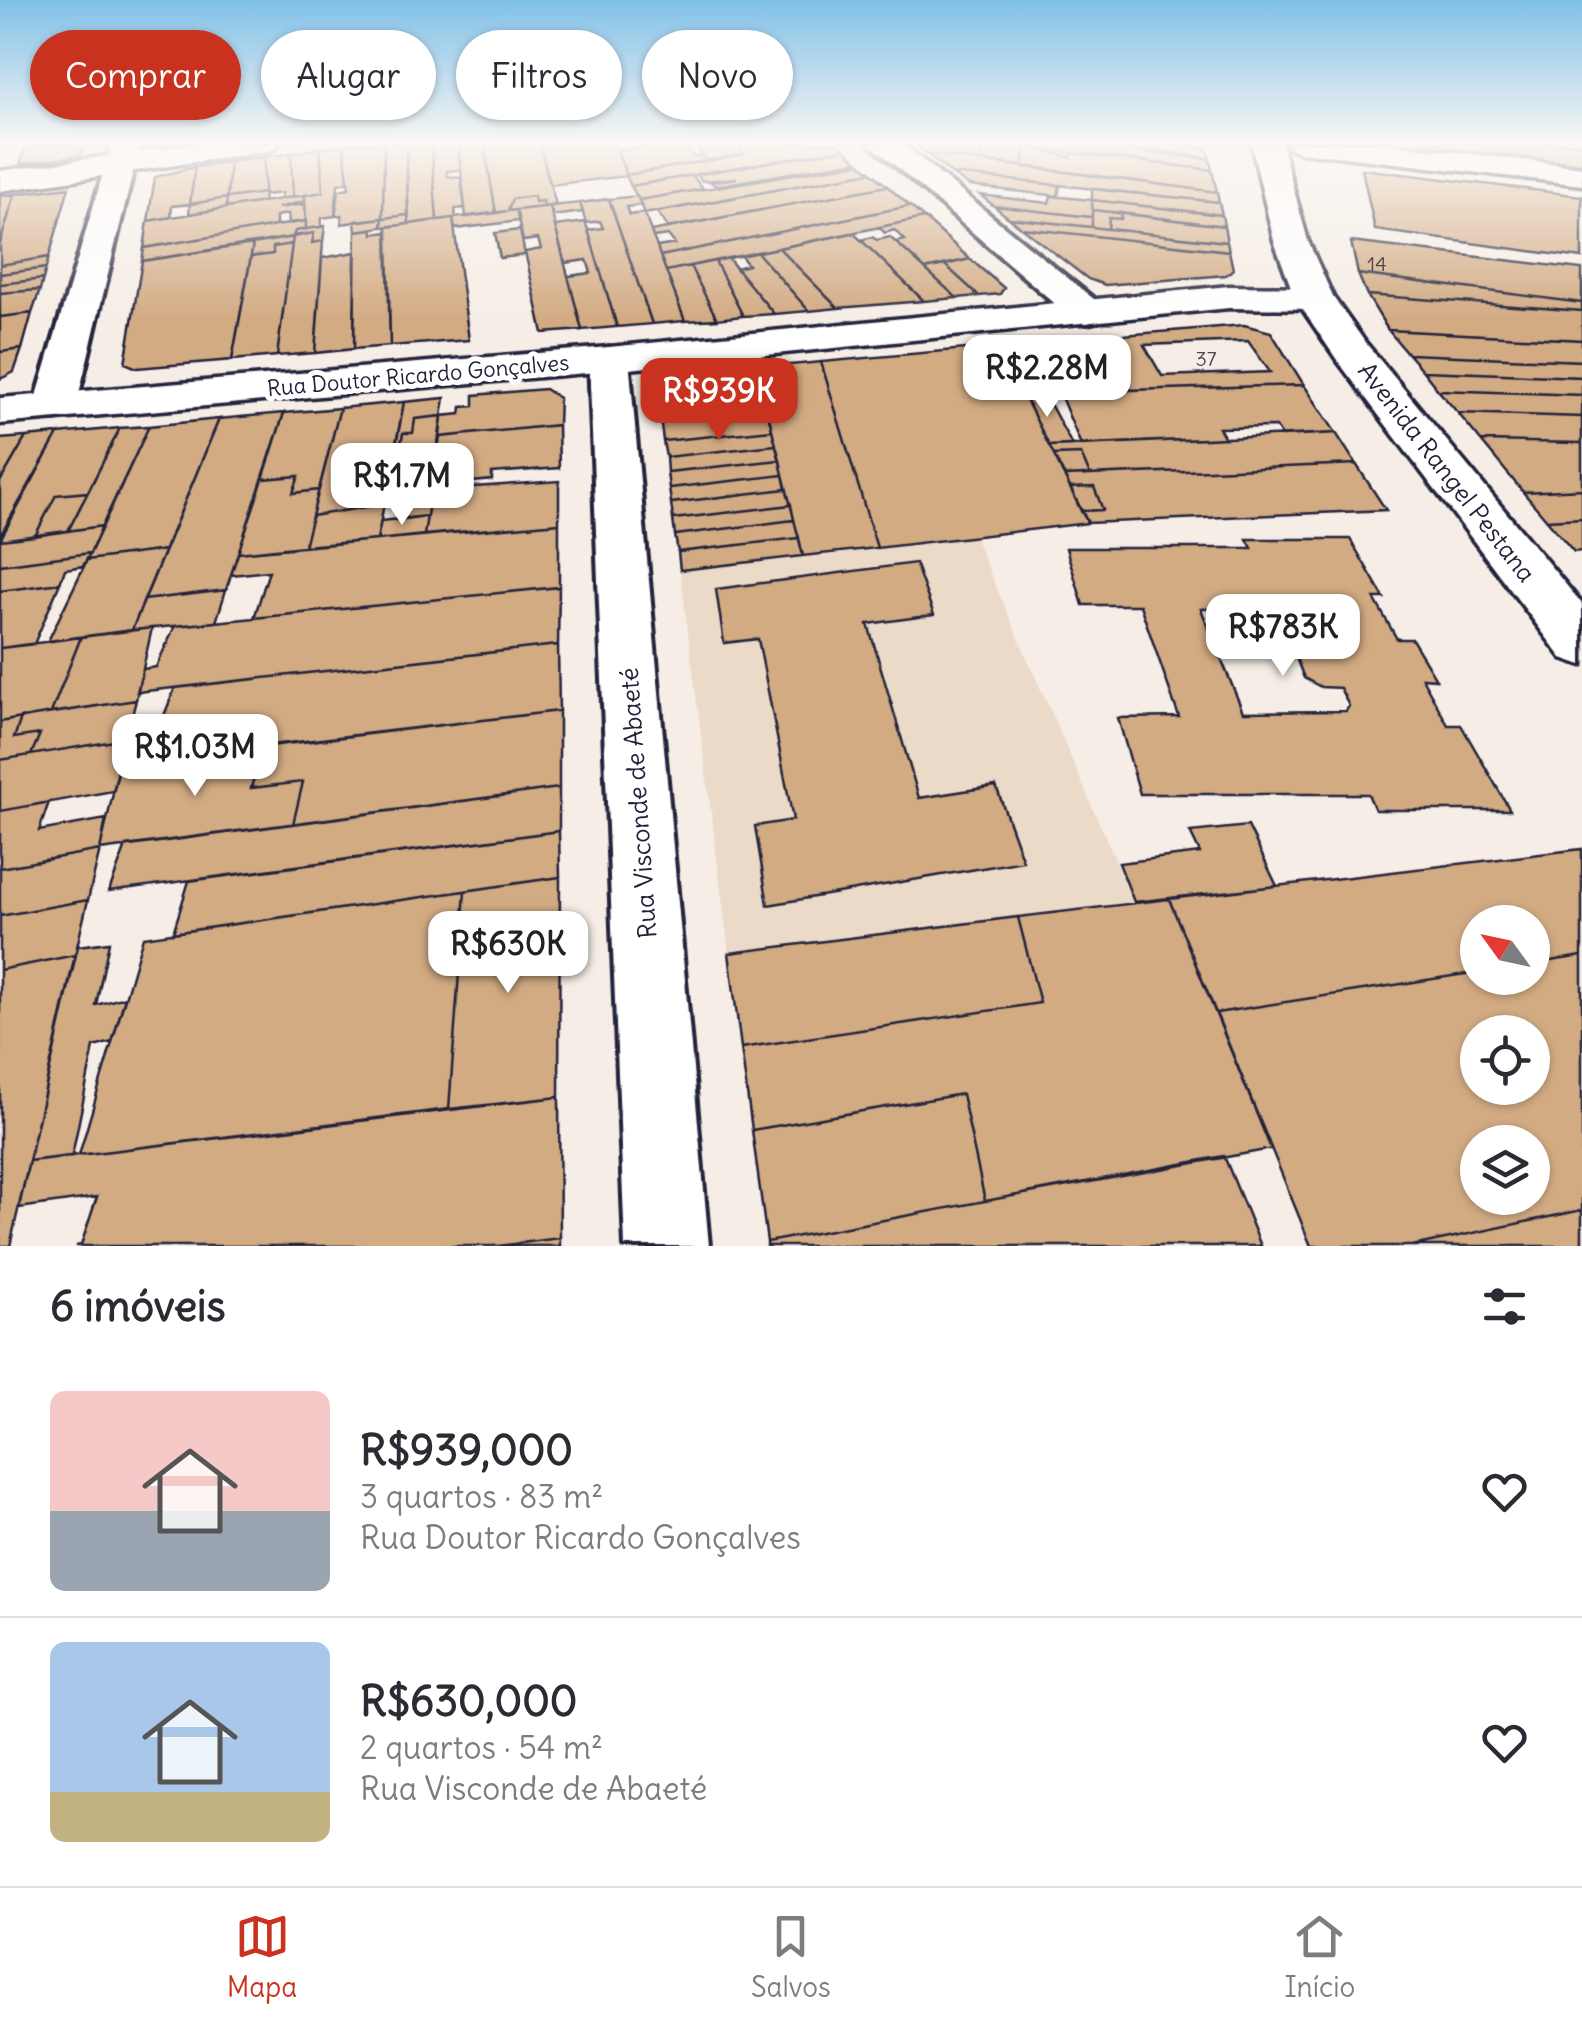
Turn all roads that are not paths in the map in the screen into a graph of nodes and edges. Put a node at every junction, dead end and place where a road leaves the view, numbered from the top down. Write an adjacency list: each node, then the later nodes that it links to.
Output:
1 (110, 201): 7 (street)
2 (954, 201): 5 (street)
3 (1281, 201): 4 (street, Avenida Rangel Pestana)
4 (1314, 298): 5 (street, Rua Doutor Ricardo Gonçalves); 9 (street, Avenida Rangel Pestana)
5 (1087, 312): 6 (street, Rua Doutor Ricardo Gonçalves)
6 (609, 360): 7 (street, Rua Doutor Ricardo Gonçalves); 10 (street, Rua Visconde de Abaeté)
7 (55, 406): 8 (street, Rua Doutor Ricardo Gonçalves)
8 (0, 412)
9 (1579, 634)
10 (667, 1246)

